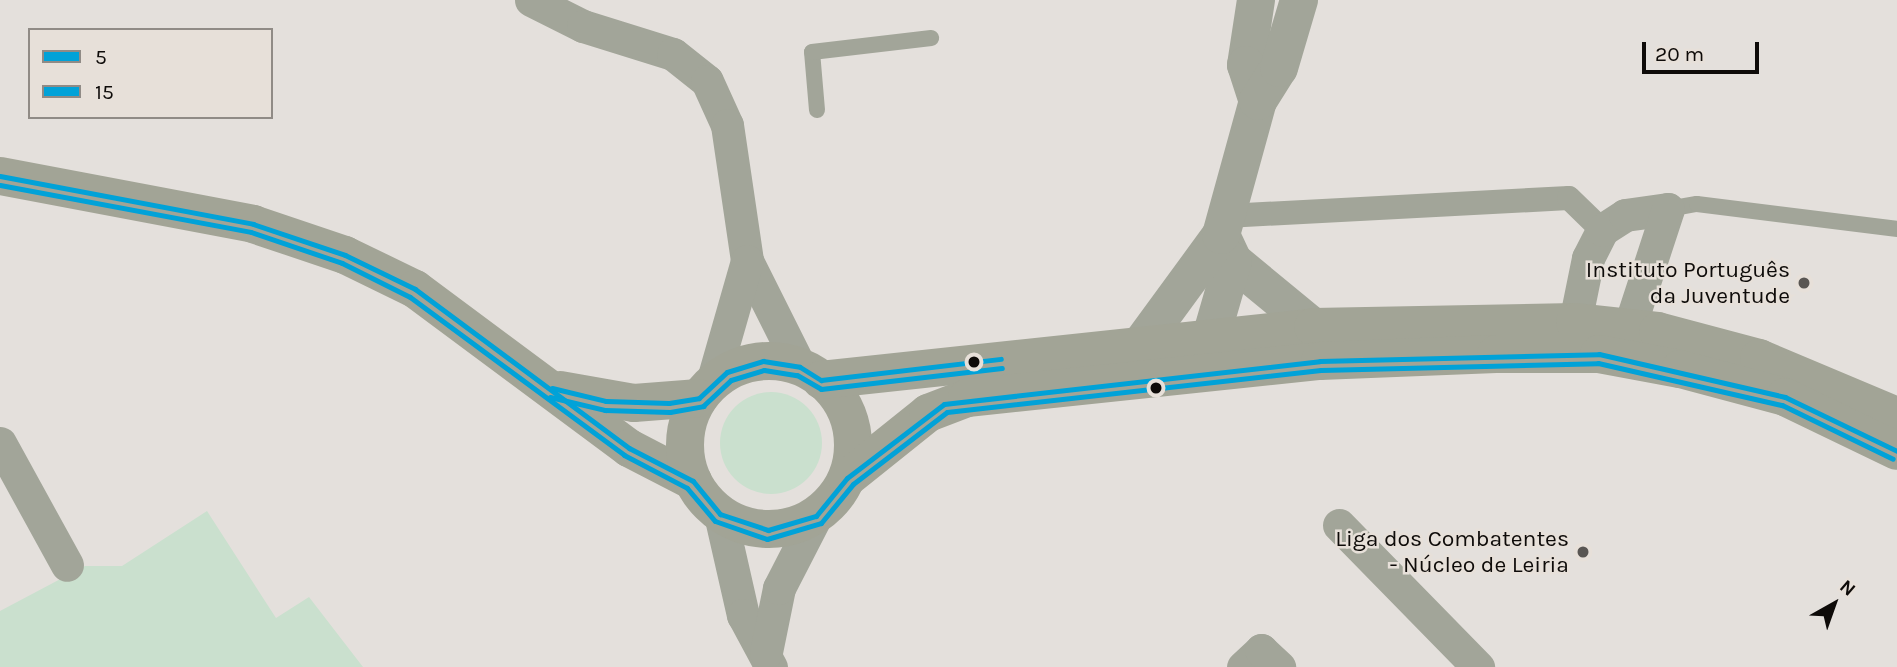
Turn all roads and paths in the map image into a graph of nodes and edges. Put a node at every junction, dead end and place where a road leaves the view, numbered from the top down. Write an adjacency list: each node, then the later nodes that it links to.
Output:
1 (531, 0): 12 (street)
2 (1255, 0): 5 (street)
3 (1299, 0): 5 (street)
4 (931, 38): 6 (lane)
5 (1258, 101): 11 (street)
6 (817, 110)
7 (0, 176): 21 (main road)
8 (1668, 209): 9 (lane); 10 (street); 15 (street)
9 (1897, 229)
10 (1602, 230): 11 (street); 13 (street)
11 (1227, 237): 14 (street); 16 (street); 17 (street)
12 (747, 261): 19 (street); 22 (street)
13 (1575, 322): 14 (main road); 15 (main road)
14 (1313, 327): 16 (main road)
15 (1629, 328): 18 (main road); 23 (main road)
16 (1211, 337): 17 (main road); 20 (main road)
17 (1139, 347): 19 (main road)
18 (1599, 354): 20 (main road); 25 (main road)
19 (810, 374): 22 (main road); 26 (main road)
20 (1168, 380): 26 (main road)
21 (552, 388): 22 (main road); 27 (main road)
22 (706, 391): 27 (main road)
23 (1897, 416)
24 (0, 443): 31 (street)
25 (1897, 450)
26 (847, 478): 29 (main road)
27 (693, 481): 28 (main road)
28 (720, 514): 29 (main road); 32 (street)
29 (816, 516): 32 (street)
30 (1339, 525): 35 (street)
31 (67, 565)
32 (769, 660)
33 (1243, 667): 34 (street)
34 (1279, 667)
35 (1478, 667)

